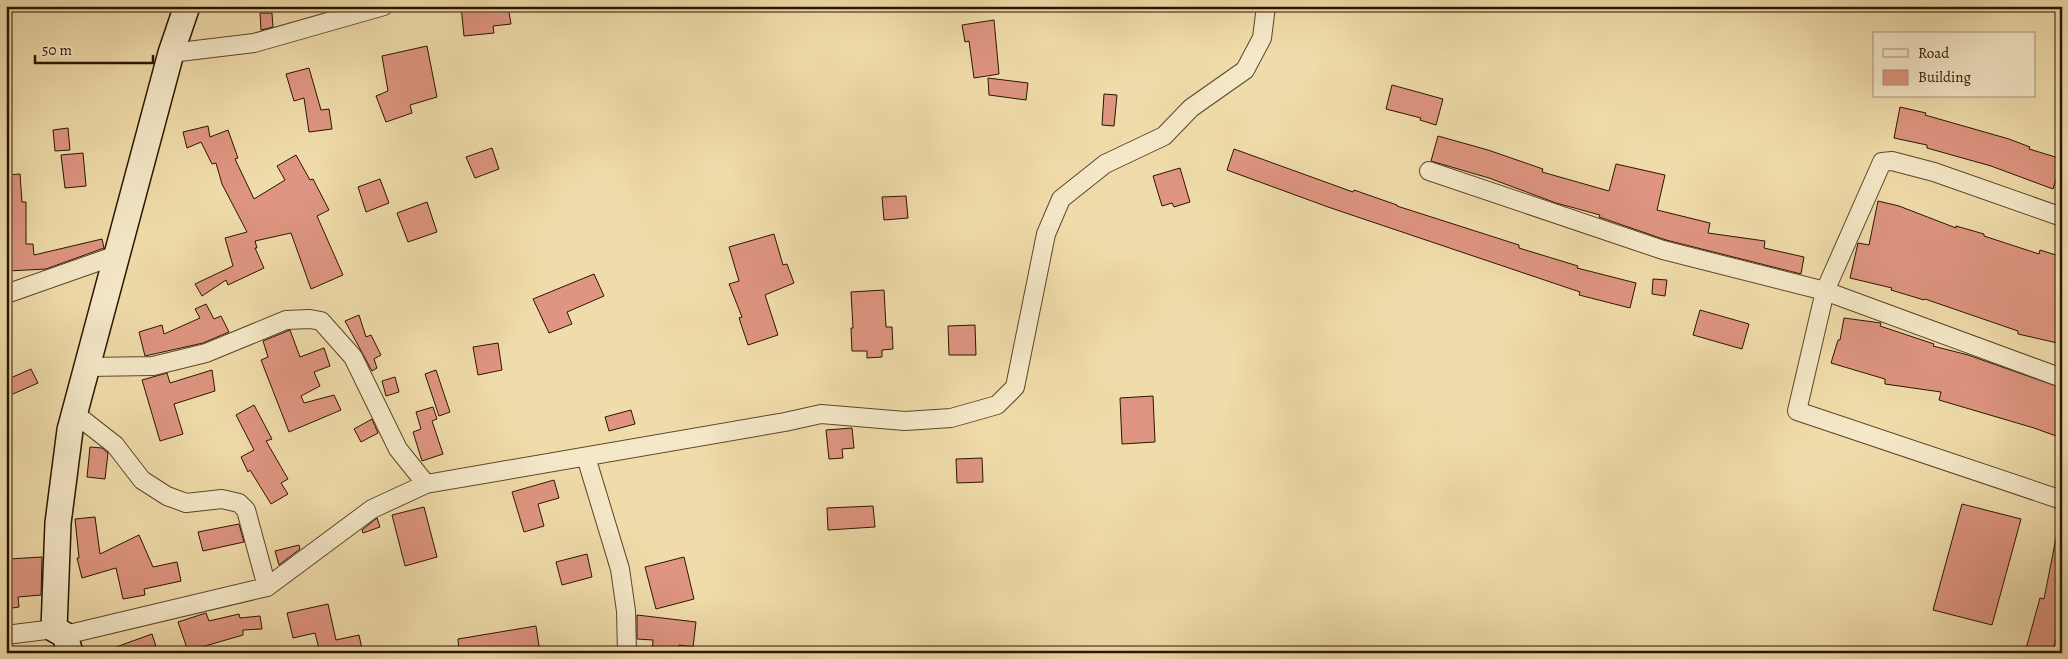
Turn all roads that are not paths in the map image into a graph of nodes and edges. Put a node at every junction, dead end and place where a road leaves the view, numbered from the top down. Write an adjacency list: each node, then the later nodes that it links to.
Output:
1 (187, 6): 4 (street)
2 (384, 6): 4 (street)
3 (1266, 6): 13 (street)
4 (171, 53): 7 (street)
5 (1429, 171): 8 (street)
6 (2062, 217): 8 (street)
7 (117, 254): 9 (street); 10 (street)
8 (1825, 291): 11 (street); 15 (street)
9 (6, 294)
10 (87, 367): 12 (street); 14 (street)
11 (2062, 378)
12 (74, 413): 16 (street); 18 (street)
13 (586, 457): 14 (street); 19 (street)
14 (426, 484): 16 (street)
15 (2062, 500)
16 (267, 587): 18 (street)
17 (6, 635): 18 (street)
18 (63, 639)
19 (627, 653)

